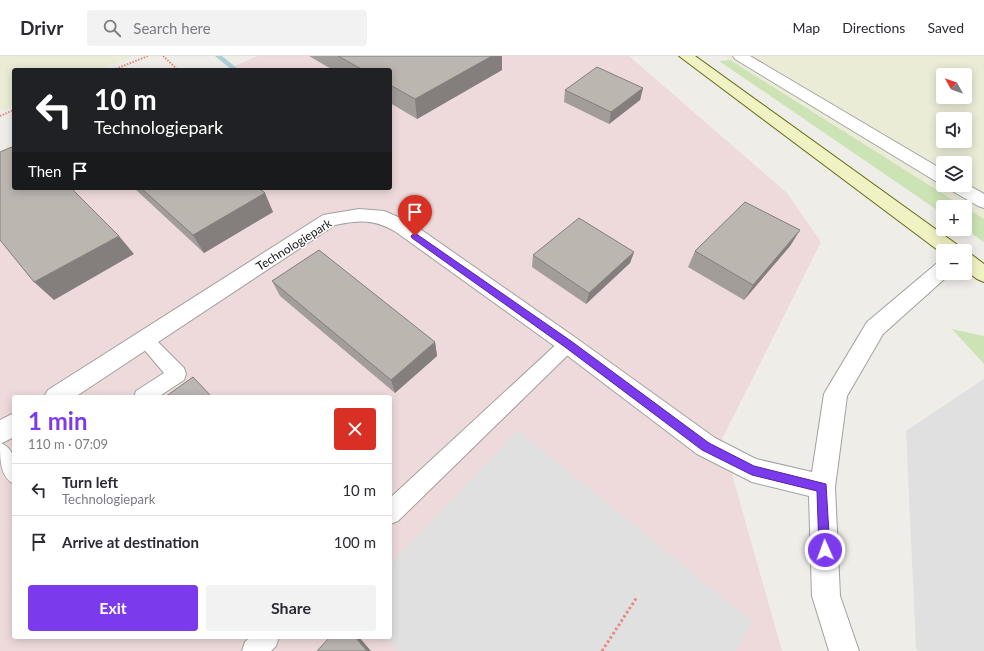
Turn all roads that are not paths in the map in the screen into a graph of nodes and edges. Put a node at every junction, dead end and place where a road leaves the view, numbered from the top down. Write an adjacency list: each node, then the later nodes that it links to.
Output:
1 (686, 56): 6 (main road)
2 (740, 56): 3 (street)
3 (936, 174)
4 (967, 192): 5 (street)
5 (984, 202)
6 (942, 244)
7 (972, 265): 8 (main road)
8 (984, 274)
9 (936, 275): 18 (street)
10 (145, 340): 11 (street, Technologiepark); 12 (street, Technologiepark); 13 (lane)
11 (568, 344): 18 (street, Technologiepark); 19 (lane)
12 (59, 395)
13 (146, 395)
14 (12, 425): 15 (street)
15 (0, 433)
16 (0, 452): 17 (lane)
17 (12, 471)
18 (822, 487): 22 (street)
19 (392, 511)
20 (265, 639): 21 (lane)
21 (254, 651)
22 (844, 651)

